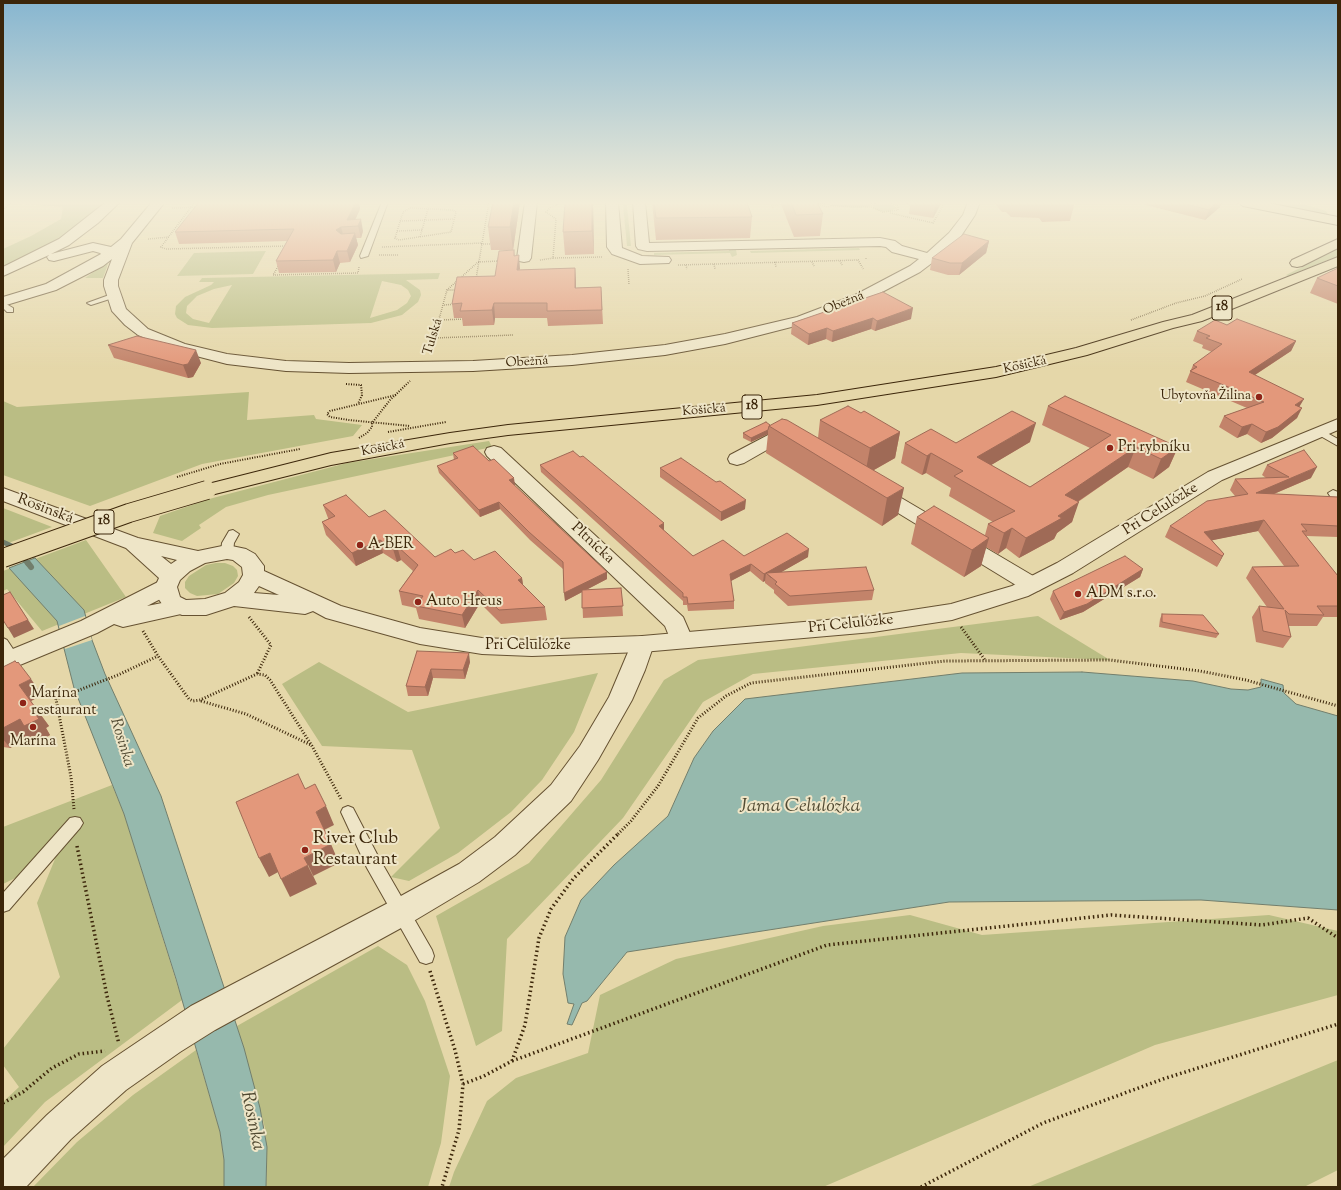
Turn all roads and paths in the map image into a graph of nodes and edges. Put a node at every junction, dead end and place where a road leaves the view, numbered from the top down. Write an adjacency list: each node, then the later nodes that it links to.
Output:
1 (33, 258): 29 (street)
2 (51, 258): 29 (street)
3 (106, 258): 34 (street)
4 (121, 258): 33 (street)
5 (479, 258): 17 (path)
6 (553, 258): 7 (path); 13 (path)
7 (576, 258)
8 (634, 258): 20 (street)
9 (746, 258): 22 (path)
10 (752, 258): 18 (path)
11 (930, 258): 47 (street, Obežná)
12 (1309, 258): 44 (main road, Košická / 18)
13 (530, 259)
14 (500, 261): 17 (path)
15 (840, 261): 19 (path); 23 (path); 30 (path)
16 (1338, 261): 44 (main road, Košická / 18)
17 (478, 262): 32 (path); 35 (path)
18 (775, 262): 19 (path); 25 (path)
19 (812, 262): 24 (path)
20 (677, 263): 22 (path); 27 (path)
21 (279, 264): 26 (path)
22 (714, 264): 28 (path)
23 (842, 265)
24 (814, 266)
25 (776, 267)
26 (359, 268)
27 (687, 269)
28 (715, 269)
29 (9, 270)
30 (864, 270)
31 (1242, 279): 43 (path)
32 (475, 282)
33 (104, 286): 34 (street); 37 (lane); 48 (street, Obežná)
34 (51, 287): 40 (street)
35 (447, 290): 36 (path); 38 (path, Tulská)
36 (461, 290)
37 (91, 303)
38 (444, 304): 39 (path, Tulská); 42 (path, Tulská)
39 (457, 304)
40 (5, 305)
41 (464, 319): 42 (path)
42 (440, 320): 46 (path, Tulská)
43 (1128, 321)
44 (1168, 325): 64 (main road, Košická / 18, bridge)
45 (513, 335): 46 (path)
46 (434, 338): 47 (path, Tulská)
47 (422, 367): 48 (street, Obežná)
48 (349, 368): 51 (path)
49 (410, 380): 50 (path)
50 (396, 395): 51 (path); 52 (path)
51 (358, 404): 52 (path)
52 (372, 423): 54 (path); 56 (path)
53 (1338, 424): 55 (street, Pri Celulózke)
54 (414, 426)
55 (1320, 432): 57 (lane); 68 (street, Pri Celulózke)
56 (359, 438)
57 (1338, 443)
58 (494, 452): 76 (street, Pltnícka)
59 (810, 452): 60 (street)
60 (737, 459)
61 (858, 480): 68 (street)
62 (3, 494): 63 (street, Rosinská)
63 (133, 543): 65 (street, Rosinská); 67 (street, Rosinská)
64 (3, 558)
65 (198, 558): 66 (street); 67 (street)
66 (254, 575): 69 (street, Pri Celulózke); 71 (street, Pri Celulózke)
67 (168, 582): 70 (street); 73 (street)
68 (1032, 585): 76 (street, Pri Celulózke)
69 (233, 598): 70 (street, Pri Celulózke); 71 (street, Pri Celulózke)
70 (182, 607): 73 (street, Pri Celulózke)
71 (324, 608): 77 (street, Pri Celulózke)
72 (248, 616): 81 (path)
73 (89, 627): 78 (street)
74 (142, 628): 79 (path)
75 (963, 631): 80 (path)
76 (681, 640): 77 (street, Pri Celulózke)
77 (642, 644): 88 (street)
78 (6, 655)
79 (158, 656): 82 (path); 86 (path)
80 (986, 660): 83 (path); 94 (path)
81 (257, 674): 82 (path); 84 (path)
82 (200, 700): 84 (path)
83 (1338, 706)
84 (312, 746): 85 (path)
85 (348, 812): 88 (lane)
86 (75, 823): 87 (lane); 92 (path)
87 (3, 905)
88 (401, 912): 90 (lane); 97 (street)
89 (1338, 938): 94 (path)
90 (426, 956): 95 (path)
91 (1338, 1024): 99 (path)
92 (120, 1050)
93 (108, 1051): 96 (path)
94 (512, 1061): 95 (path)
95 (463, 1084): 98 (path)
96 (3, 1103)
97 (3, 1184)
98 (442, 1187)
99 (921, 1187)

